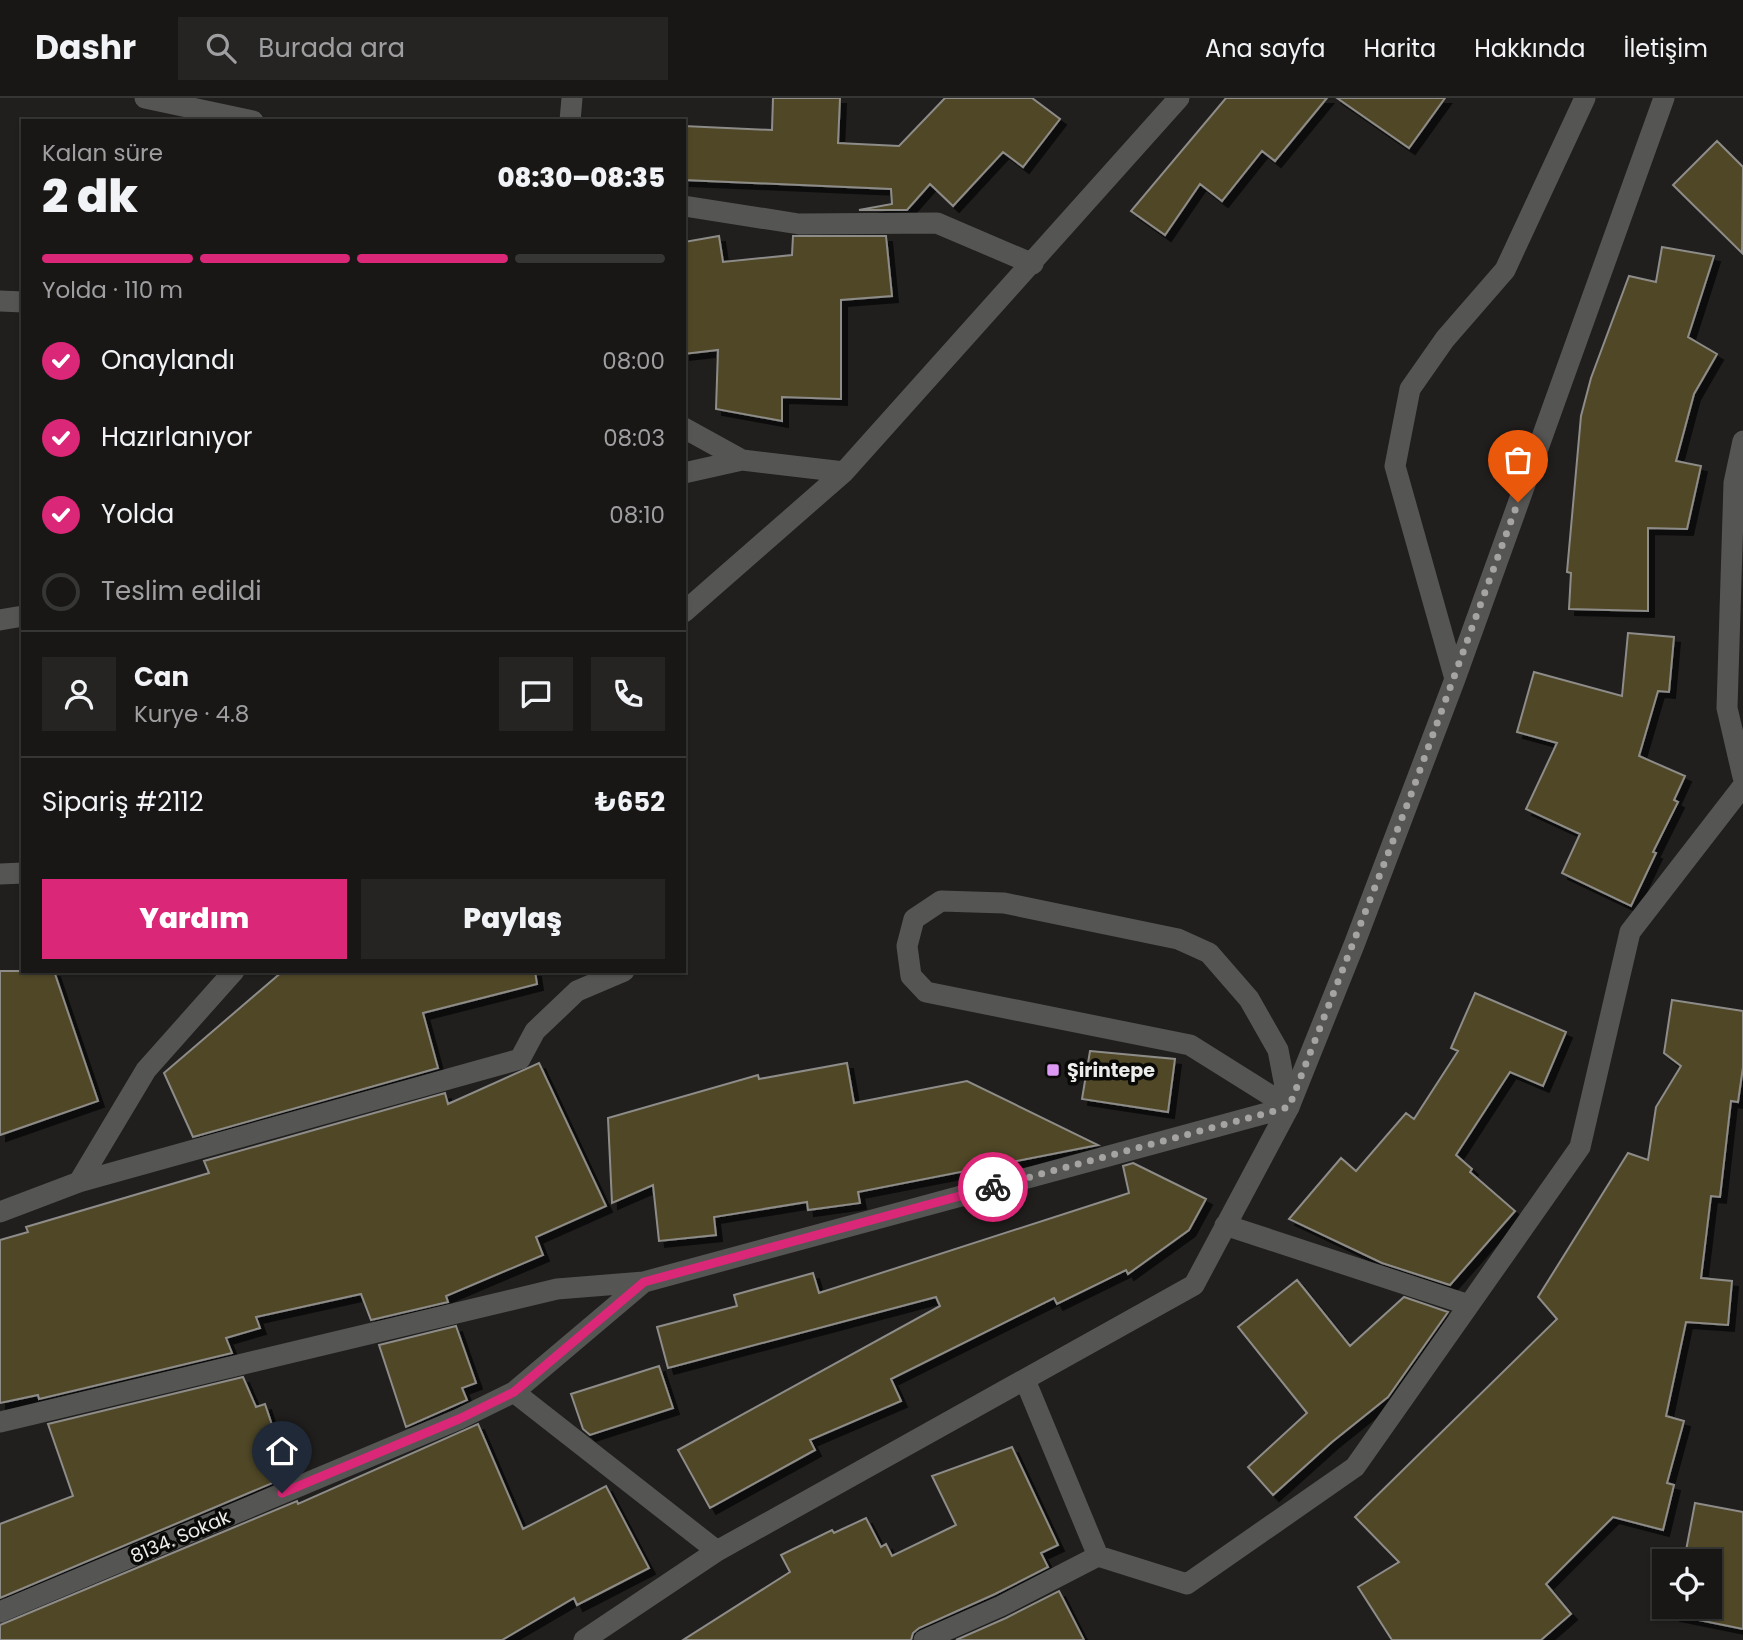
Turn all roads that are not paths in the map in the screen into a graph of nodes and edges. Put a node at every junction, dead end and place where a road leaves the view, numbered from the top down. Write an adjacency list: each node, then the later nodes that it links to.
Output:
1 (572, 98): 7 (street)
2 (1179, 98): 9 (street)
3 (1585, 98): 20 (street)
4 (1664, 98): 20 (street)
5 (149, 106): 6 (street)
6 (239, 119)
7 (570, 119)
8 (686, 206): 9 (street)
9 (1033, 264): 15 (street)
10 (0, 301): 11 (street)
11 (21, 302)
12 (686, 429): 14 (street)
13 (1743, 441): 21 (street)
14 (742, 460): 15 (street); 16 (street)
15 (844, 472): 17 (street)
16 (686, 473)
17 (686, 610)
18 (21, 615): 19 (street)
19 (0, 620)
20 (1455, 679): 27 (street)
21 (1743, 777)
22 (1743, 786): 32 (street)
23 (21, 873): 24 (street)
24 (0, 874)
25 (231, 973): 28 (street)
26 (619, 973): 28 (street)
27 (1289, 1107): 27 (street); 30 (street); 31 (street, 8134. Sokak)
28 (79, 1182): 29 (street)
29 (0, 1212)
30 (1225, 1225): 32 (street); 33 (street)
31 (644, 1282): 34 (street, 8134. Sokak); 35 (street)
32 (1469, 1305): 37 (street)
33 (1025, 1380): 36 (street); 37 (street)
34 (514, 1392): 36 (street); 38 (street, 8134. Sokak)
35 (0, 1422)
36 (717, 1551): 39 (street)
37 (1098, 1556): 40 (street)
38 (0, 1612)
39 (584, 1640)
40 (924, 1640)

